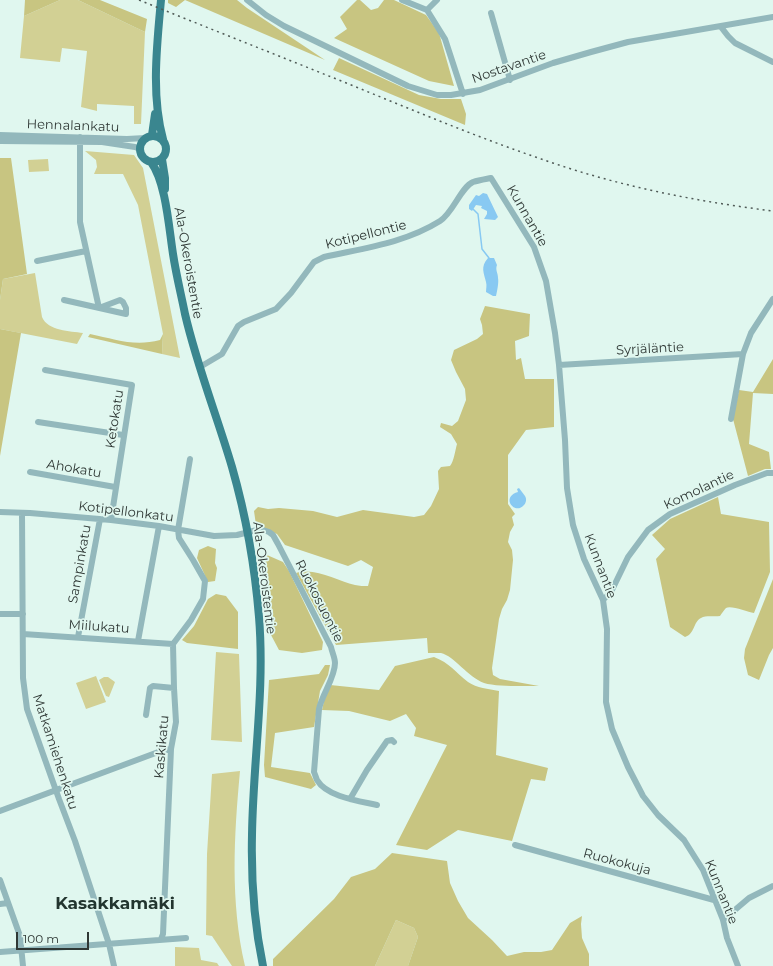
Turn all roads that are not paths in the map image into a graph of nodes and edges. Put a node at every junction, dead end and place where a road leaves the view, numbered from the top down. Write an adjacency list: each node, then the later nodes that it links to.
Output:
1 (161, 0): 12 (main road)
2 (402, 0): 5 (street)
3 (437, 0): 5 (street)
4 (250, 1): 11 (street, Nostavantie)
5 (427, 10): 11 (street)
6 (491, 13): 10 (street)
7 (773, 17): 8 (street, Nostavantie)
8 (721, 26): 9 (street); 10 (street, Nostavantie)
9 (773, 62)
10 (510, 80): 11 (street, Nostavantie)
11 (463, 94)
12 (157, 103): 14 (main road); 16 (main road)
13 (0, 135): 15 (street, Hennalankatu)
14 (148, 137): 15 (street, Hennalankatu); 16 (main road); 18 (main road)
15 (80, 140): 17 (street, Hennalankatu); 18 (street, Hennalankatu); 23 (street)
16 (163, 140): 19 (main road)
17 (0, 141)
18 (140, 149): 20 (main road)
19 (162, 159): 20 (main road); 22 (main road, Ala-Okeroistentie)
20 (151, 162): 22 (main road, Ala-Okeroistentie)
21 (491, 178): 28 (street, Kunnantie); 29 (street, Kotipellontie)
22 (165, 202): 29 (main road, Ala-Okeroistentie)
23 (86, 251): 24 (street); 26 (street)
24 (37, 261)
25 (773, 298): 27 (street)
26 (64, 300)
27 (743, 354): 28 (street, Syrjäläntie); 31 (street)
28 (559, 365): 45 (street, Kunnantie)
29 (200, 367): 44 (main road, Ala-Okeroistentie)
30 (46, 370): 33 (street, Ketokatu)
31 (731, 419)
32 (38, 422): 33 (street)
33 (123, 435): 37 (street, Ketokatu)
34 (190, 459): 43 (street)
35 (30, 472): 37 (street, Ahokatu)
36 (773, 473): 45 (street, Komolantie)
37 (115, 487): 41 (street, Ketokatu)
38 (0, 512): 39 (street, Kotipellonkatu)
39 (22, 513): 40 (street, Kotipellonkatu); 47 (street, Matkamiehenkatu)
40 (100, 520): 41 (street, Kotipellonkatu); 49 (street, Sampinkatu)
41 (111, 520): 42 (street, Kotipellonkatu)
42 (159, 526): 43 (street, Kotipellonkatu); 50 (street)
43 (178, 530): 44 (street, Kotipellonkatu); 51 (street)
44 (248, 532): 57 (street, Ruokosuontie); 74 (main road, Ala-Okeroistentie)
45 (603, 600): 63 (street, Kunnantie)
46 (0, 614): 47 (street)
47 (23, 614): 48 (street, Matkamiehenkatu)
48 (23, 634): 49 (street, Miilukatu); 56 (street, Matkamiehenkatu)
49 (78, 637): 50 (street, Miilukatu)
50 (138, 641): 51 (street, Miilukatu)
51 (173, 644): 52 (street, Kaskikatu)
52 (174, 688): 53 (street); 55 (street, Kaskikatu)
53 (146, 715)
54 (394, 742): 57 (street)
55 (171, 749): 56 (street); 67 (street, Kaskikatu)
56 (56, 790): 59 (street); 69 (street, Matkamiehenkatu)
57 (350, 799): 58 (street, Ruokosuontie)
58 (377, 805)
59 (0, 811)
60 (515, 845): 63 (street, Ruokokuja)
61 (0, 880): 64 (street)
62 (773, 886): 66 (street)
63 (714, 900): 66 (street, Kunnantie)
64 (8, 903): 65 (street); 70 (street)
65 (0, 904)
66 (723, 920): 75 (street, Kunnantie)
67 (162, 937): 68 (street); 69 (street)
68 (186, 938)
69 (110, 944): 70 (street); 73 (street, Matkamiehenkatu)
70 (23, 950): 71 (street); 72 (street)
71 (0, 952)
72 (23, 966)
73 (114, 966)
74 (263, 966)
75 (738, 966)

